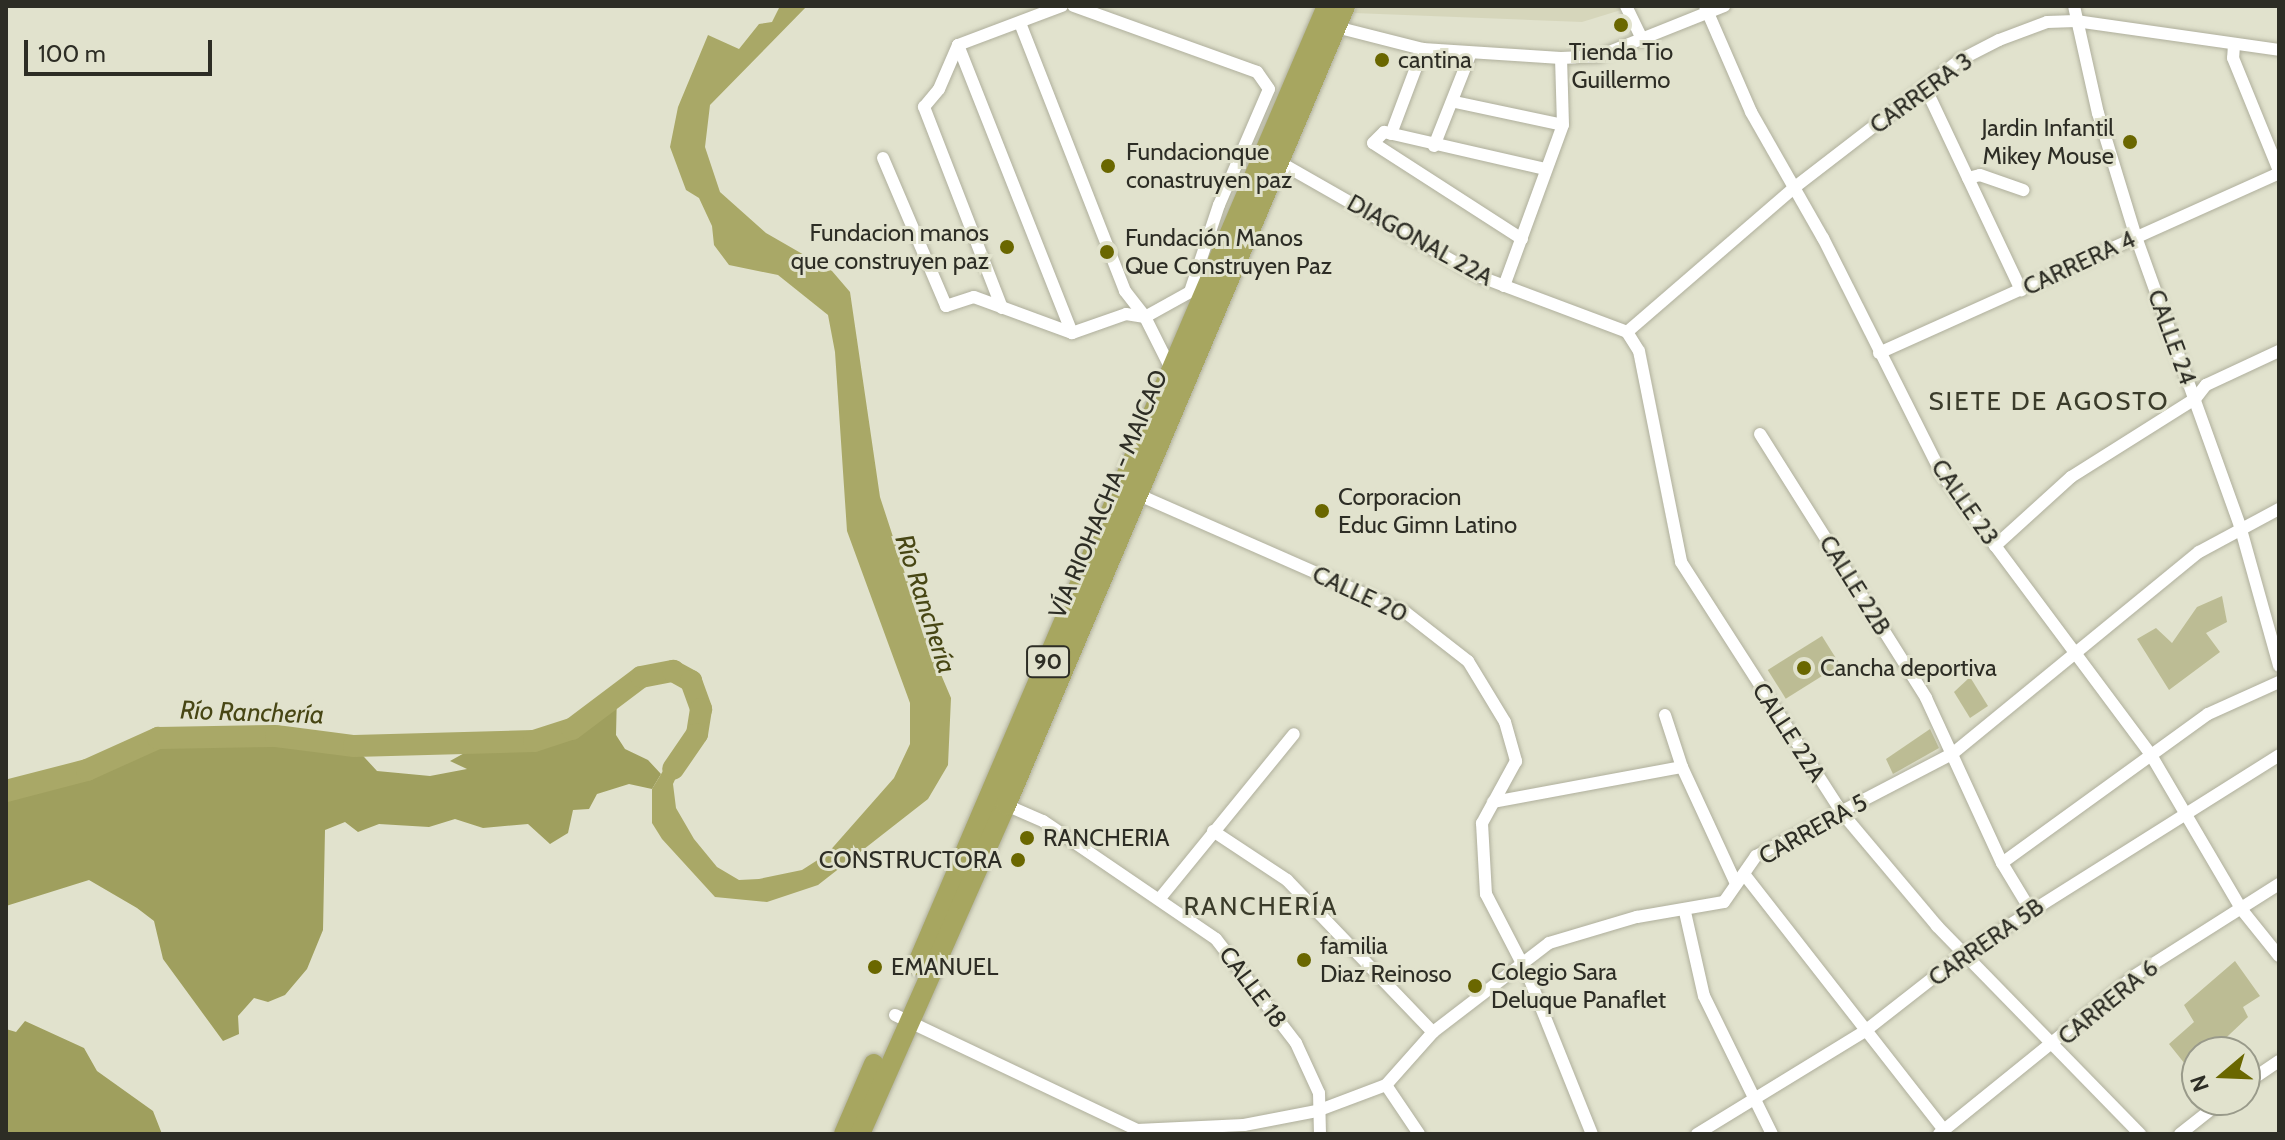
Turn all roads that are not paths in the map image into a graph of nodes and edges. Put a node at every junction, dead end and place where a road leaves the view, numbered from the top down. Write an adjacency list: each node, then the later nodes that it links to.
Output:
1 (1062, 6): 10 (street)
2 (1074, 6): 35 (street)
3 (1345, 6): 8 (highway, VÍA RIOHACHA - MAICAO / 90)
4 (1626, 6): 11 (street)
5 (1724, 6): 7 (street)
6 (2074, 6): 9 (street, CALLE 24)
7 (1707, 10): 11 (street); 28 (street, CALLE 23)
8 (1328, 18): 14 (street); 23 (highway, VÍA RIOHACHA - MAICAO / 90)
9 (2076, 21): 13 (street, CARRERA 3); 18 (street, CARRERA 3); 30 (street, CALLE 24)
10 (1020, 23): 12 (street); 35 (street)
11 (1643, 41): 17 (street)
12 (958, 45): 34 (street); 37 (street)
13 (2234, 45): 15 (street, CARRERA 3); 26 (street)
14 (1423, 49): 16 (street); 21 (street)
15 (2279, 50)
16 (1470, 55): 17 (street); 19 (street)
17 (1561, 58): 20 (street)
18 (1925, 87): 27 (street); 28 (street, CARRERA 3)
19 (1455, 102): 20 (street); 22 (street)
20 (1563, 125): 25 (street)
21 (1391, 134): 22 (street); 31 (street)
22 (1434, 146): 25 (street)
23 (1271, 157): 32 (street, DIAGONAL 22A); 40 (highway, VÍA RIOHACHA - MAICAO / 90)
24 (883, 158): 34 (street)
25 (1546, 169): 31 (street)
26 (2279, 172): 30 (street, CARRERA 4)
27 (1968, 178): 29 (street); 33 (street)
28 (1795, 187): 36 (street, CARRERA 3); 39 (street, CALLE 23)
29 (2023, 190)
30 (2136, 237): 33 (street, CARRERA 4); 41 (street, CALLE 24)
31 (1522, 239): 32 (street)
32 (1504, 286): 36 (street, DIAGONAL 22A)
33 (2021, 290): 39 (street, CARRERA 4)
34 (1002, 308): 37 (street)
35 (1145, 317): 37 (street); 40 (street)
36 (1627, 332): 60 (street, CALLE 22A)
37 (1072, 333)
38 (2279, 351): 41 (street)
39 (1879, 353): 46 (street, CALLE 23)
40 (1178, 374): 43 (highway, VÍA RIOHACHA - MAICAO / 90)
41 (2195, 399): 45 (street, CALLE 24); 46 (street)
42 (1760, 434): 53 (street, CALLE 22B)
43 (1129, 490): 47 (highway, VÍA RIOHACHA - MAICAO / 90); 57 (street, CALLE 20)
44 (2279, 509): 45 (street, CARRERA 5)
45 (2240, 526): 48 (street, CARRERA 5); 49 (street, CALLE 24)
46 (1995, 546): 48 (street, CALLE 23)
47 (1097, 564): 58 (highway, VÍA RIOHACHA - MAICAO / 90); 72 (highway, VÍA RIOHACHA - MAICAO / 90)
48 (2077, 652): 53 (street, CARRERA 5); 54 (street, CALLE 23)
49 (2279, 666)
50 (2279, 682): 54 (street)
51 (1665, 715): 56 (street)
52 (1294, 734): 61 (street)
53 (1952, 754): 60 (street, CARRERA 5); 62 (street, CALLE 22B)
54 (2151, 755): 59 (street, CALLE 23); 62 (street)
55 (2279, 755): 59 (street, CARRERA 5B)
56 (1682, 767): 57 (street); 63 (street)
57 (1493, 802): 71 (street, CALLE 20)
58 (1006, 805): 65 (street, CALLE 18); 72 (highway, VÍA RIOHACHA - MAICAO / 90)
59 (2187, 811): 66 (street, CALLE 23); 67 (street, CARRERA 5B)
60 (1842, 813): 63 (street, CARRERA 5); 69 (street, CALLE 22A)
61 (1213, 831): 65 (street); 74 (street)
62 (2002, 863): 67 (street, CALLE 22B)
63 (1740, 879): 68 (street, CARRERA 5); 73 (street)
64 (2279, 884): 66 (street, CARRERA 6)
65 (1161, 897): 80 (street, CALLE 18)
66 (2242, 910): 70 (street, CALLE 23); 75 (street, CARRERA 6)
67 (2031, 911): 69 (street, CARRERA 5B)
68 (1685, 912): 71 (street, CARRERA 5); 79 (street)
69 (1965, 953): 73 (street, CARRERA 5B); 75 (street, CALLE 22A)
70 (2279, 956)
71 (1519, 964): 74 (street, CARRERA 5); 87 (street, CALLE 20)
72 (901, 1018): 80 (street, CARRERA 5); 83 (highway, VÍA RIOHACHA - MAICAO / 90); 84 (highway, VÍA RIOHACHA - MAICAO / 90)
73 (1865, 1031): 79 (street, CARRERA 5B); 82 (street)
74 (1433, 1032): 78 (street, CARRERA 5)
75 (2053, 1046): 82 (street, CARRERA 6); 90 (street, CALLE 22A)
76 (2279, 1061): 77 (street)
77 (2261, 1073)
78 (1386, 1085): 80 (street, CARRERA 5); 86 (street)
79 (1754, 1099): 88 (street, CARRERA 5B); 89 (street)
80 (1317, 1111): 85 (street, CALLE 18)
81 (2203, 1116): 91 (street)
82 (1941, 1132)
83 (844, 1134)
84 (860, 1134)
85 (1320, 1134)
86 (1419, 1134)
87 (1592, 1134)
88 (1697, 1134)
89 (1772, 1134)
90 (2140, 1134)
91 (2180, 1134)

